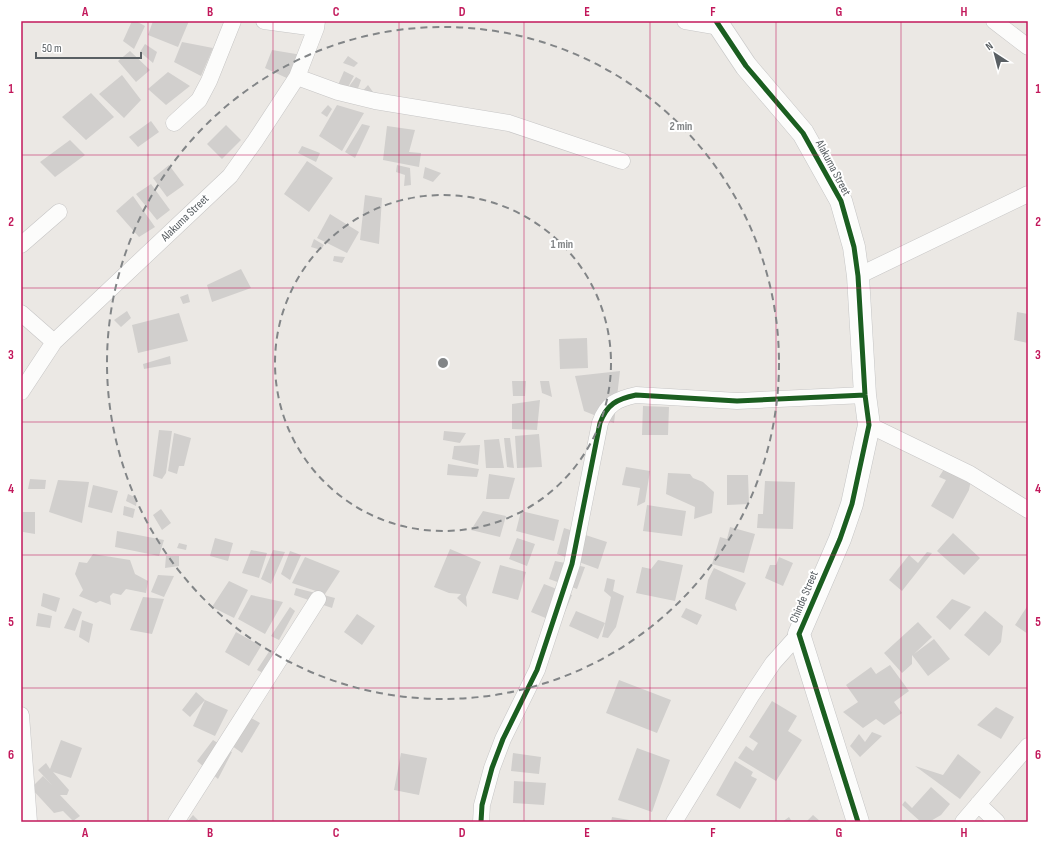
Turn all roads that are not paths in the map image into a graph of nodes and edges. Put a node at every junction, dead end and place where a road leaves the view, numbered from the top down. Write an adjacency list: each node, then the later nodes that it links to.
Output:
1 (233, 21): 9 (street)
2 (264, 21): 6 (street)
3 (685, 21): 5 (street)
4 (994, 21): 7 (street)
5 (718, 24): 14 (street, Alakuma Street)
6 (316, 25): 8 (street, Alakuma Street)
7 (1028, 47)
8 (297, 77): 10 (street); 16 (street, Alakuma Street)
9 (174, 123)
10 (622, 162)
11 (1028, 194): 14 (street)
12 (59, 212): 13 (street)
13 (21, 245)
14 (858, 276): 18 (street, Alakuma Street)
15 (21, 313): 16 (street)
16 (54, 342): 17 (street, Alakuma Street)
17 (21, 392)
18 (865, 395): 19 (street, Alakuma Street); 28 (street)
19 (869, 425): 20 (street); 22 (street, Chinde Street)
20 (1028, 510)
21 (318, 599): 27 (street)
22 (799, 634): 29 (street); 30 (street, Chinde Street)
23 (21, 715): 26 (street)
24 (1028, 746): 25 (street)
25 (978, 804): 31 (street); 32 (street)
26 (29, 822)
27 (176, 822)
28 (481, 822)
29 (674, 822)
30 (858, 822)
31 (963, 822)
32 (997, 822)

